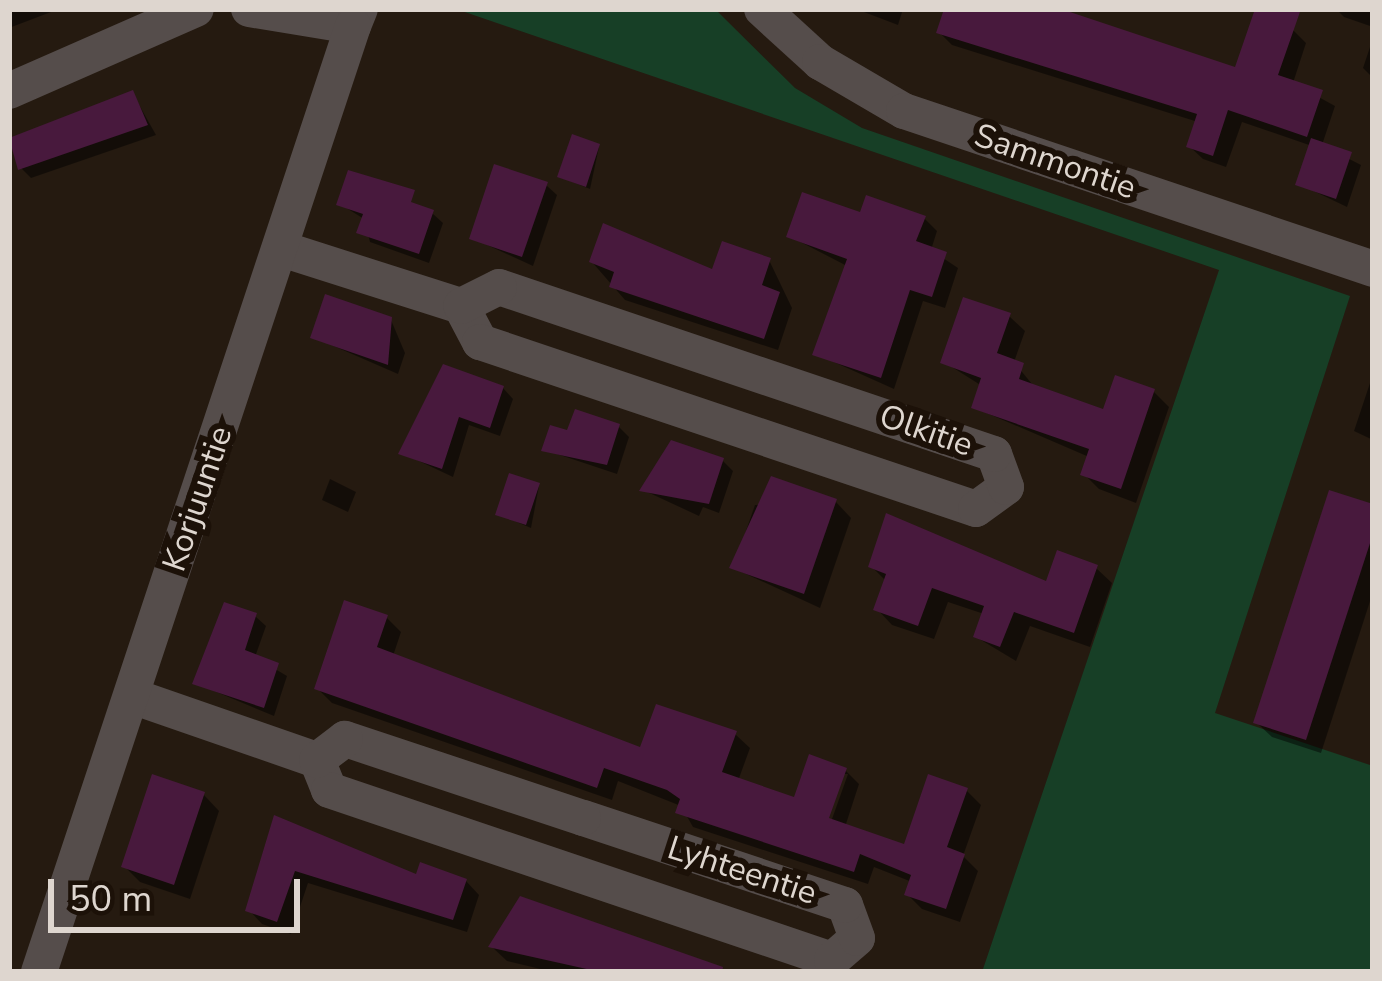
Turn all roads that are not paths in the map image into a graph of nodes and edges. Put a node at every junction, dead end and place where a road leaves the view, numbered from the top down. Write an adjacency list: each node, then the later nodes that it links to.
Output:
1 (196, 9): 5 (street)
2 (249, 9): 4 (street)
3 (762, 9): 7 (street, Sammontie)
4 (356, 17): 6 (street, Korjuuntie)
5 (9, 91)
6 (282, 249): 8 (street); 11 (street, Korjuuntie)
7 (1373, 268)
8 (461, 306): 9 (street, Olkitie); 10 (street, Olkitie)
9 (731, 366): 10 (street); 10 (street, Olkitie)
10 (713, 421)
11 (132, 696): 12 (street, Lyhteentie); 15 (street, Korjuuntie)
12 (317, 760): 13 (street, Lyhteentie); 14 (street, Lyhteentie)
13 (583, 818): 14 (street); 14 (street, Lyhteentie)
14 (564, 869)
15 (39, 972)

